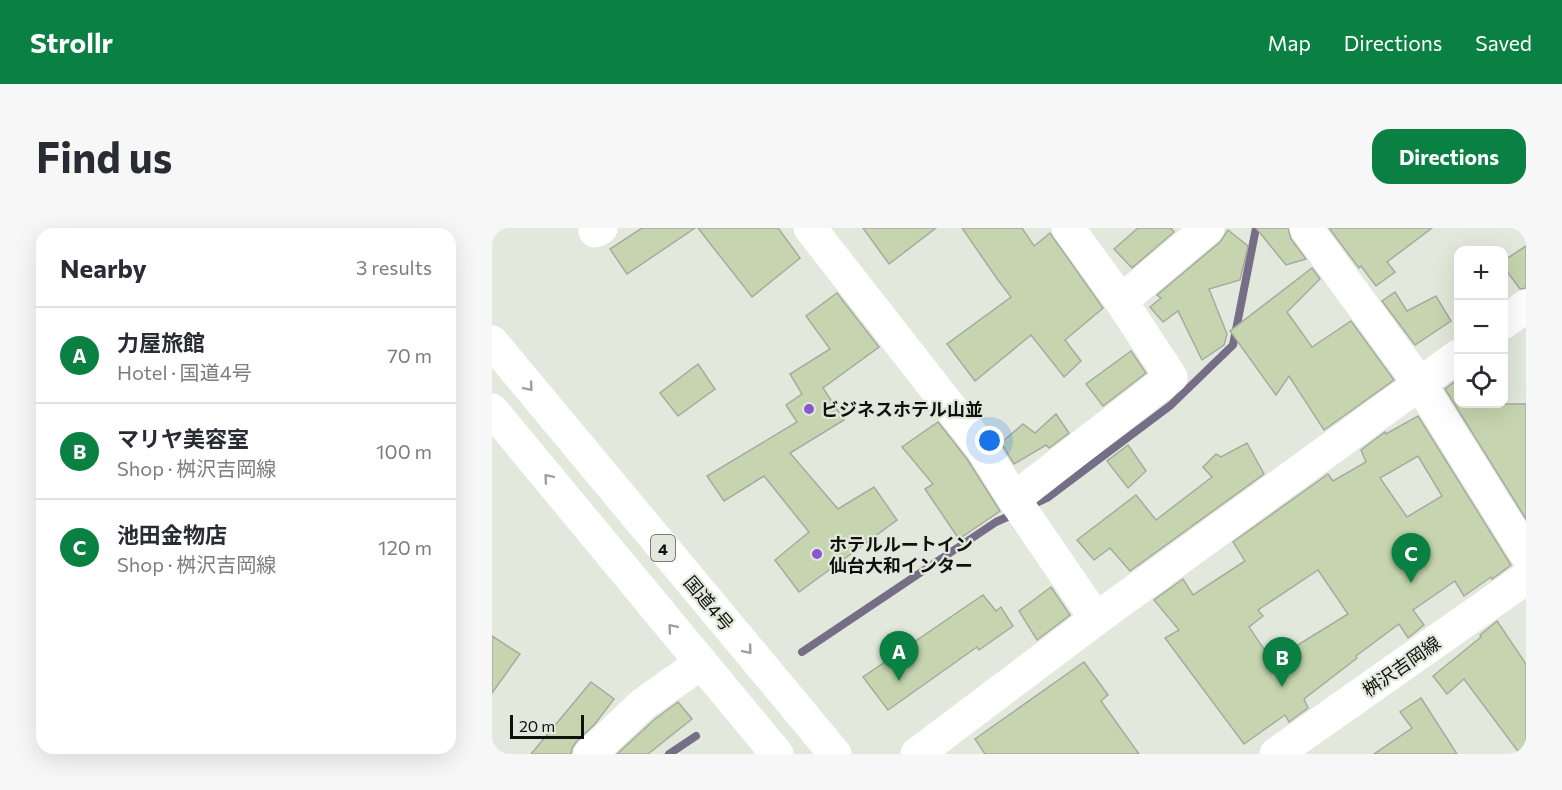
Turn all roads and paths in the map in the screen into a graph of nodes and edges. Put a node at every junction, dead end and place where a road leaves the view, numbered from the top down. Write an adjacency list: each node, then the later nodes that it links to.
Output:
1 (810, 228): 12 (main road)
2 (1068, 228): 5 (main road)
3 (1208, 228): 5 (main road)
4 (1306, 228): 10 (main road)
5 (1121, 301): 12 (main road)
6 (1526, 306): 7 (main road)
7 (1508, 319)
8 (492, 342): 19 (main road, 国道4号 / 4, one-way to 19)
9 (1454, 359): 10 (main road)
10 (1420, 384): 13 (main road); 15 (main road)
11 (492, 410): 16 (main road, 4, one-way to 11)
12 (1020, 508): 15 (main road)
13 (1526, 554)
14 (1526, 579): 21 (main road, 桝沢吉岡線)
15 (1096, 619): 20 (main road)
16 (701, 663): 17 (main road); 18 (main road, 4)
17 (590, 754)
18 (777, 754)
19 (835, 754)
20 (917, 754)
21 (1276, 754)

